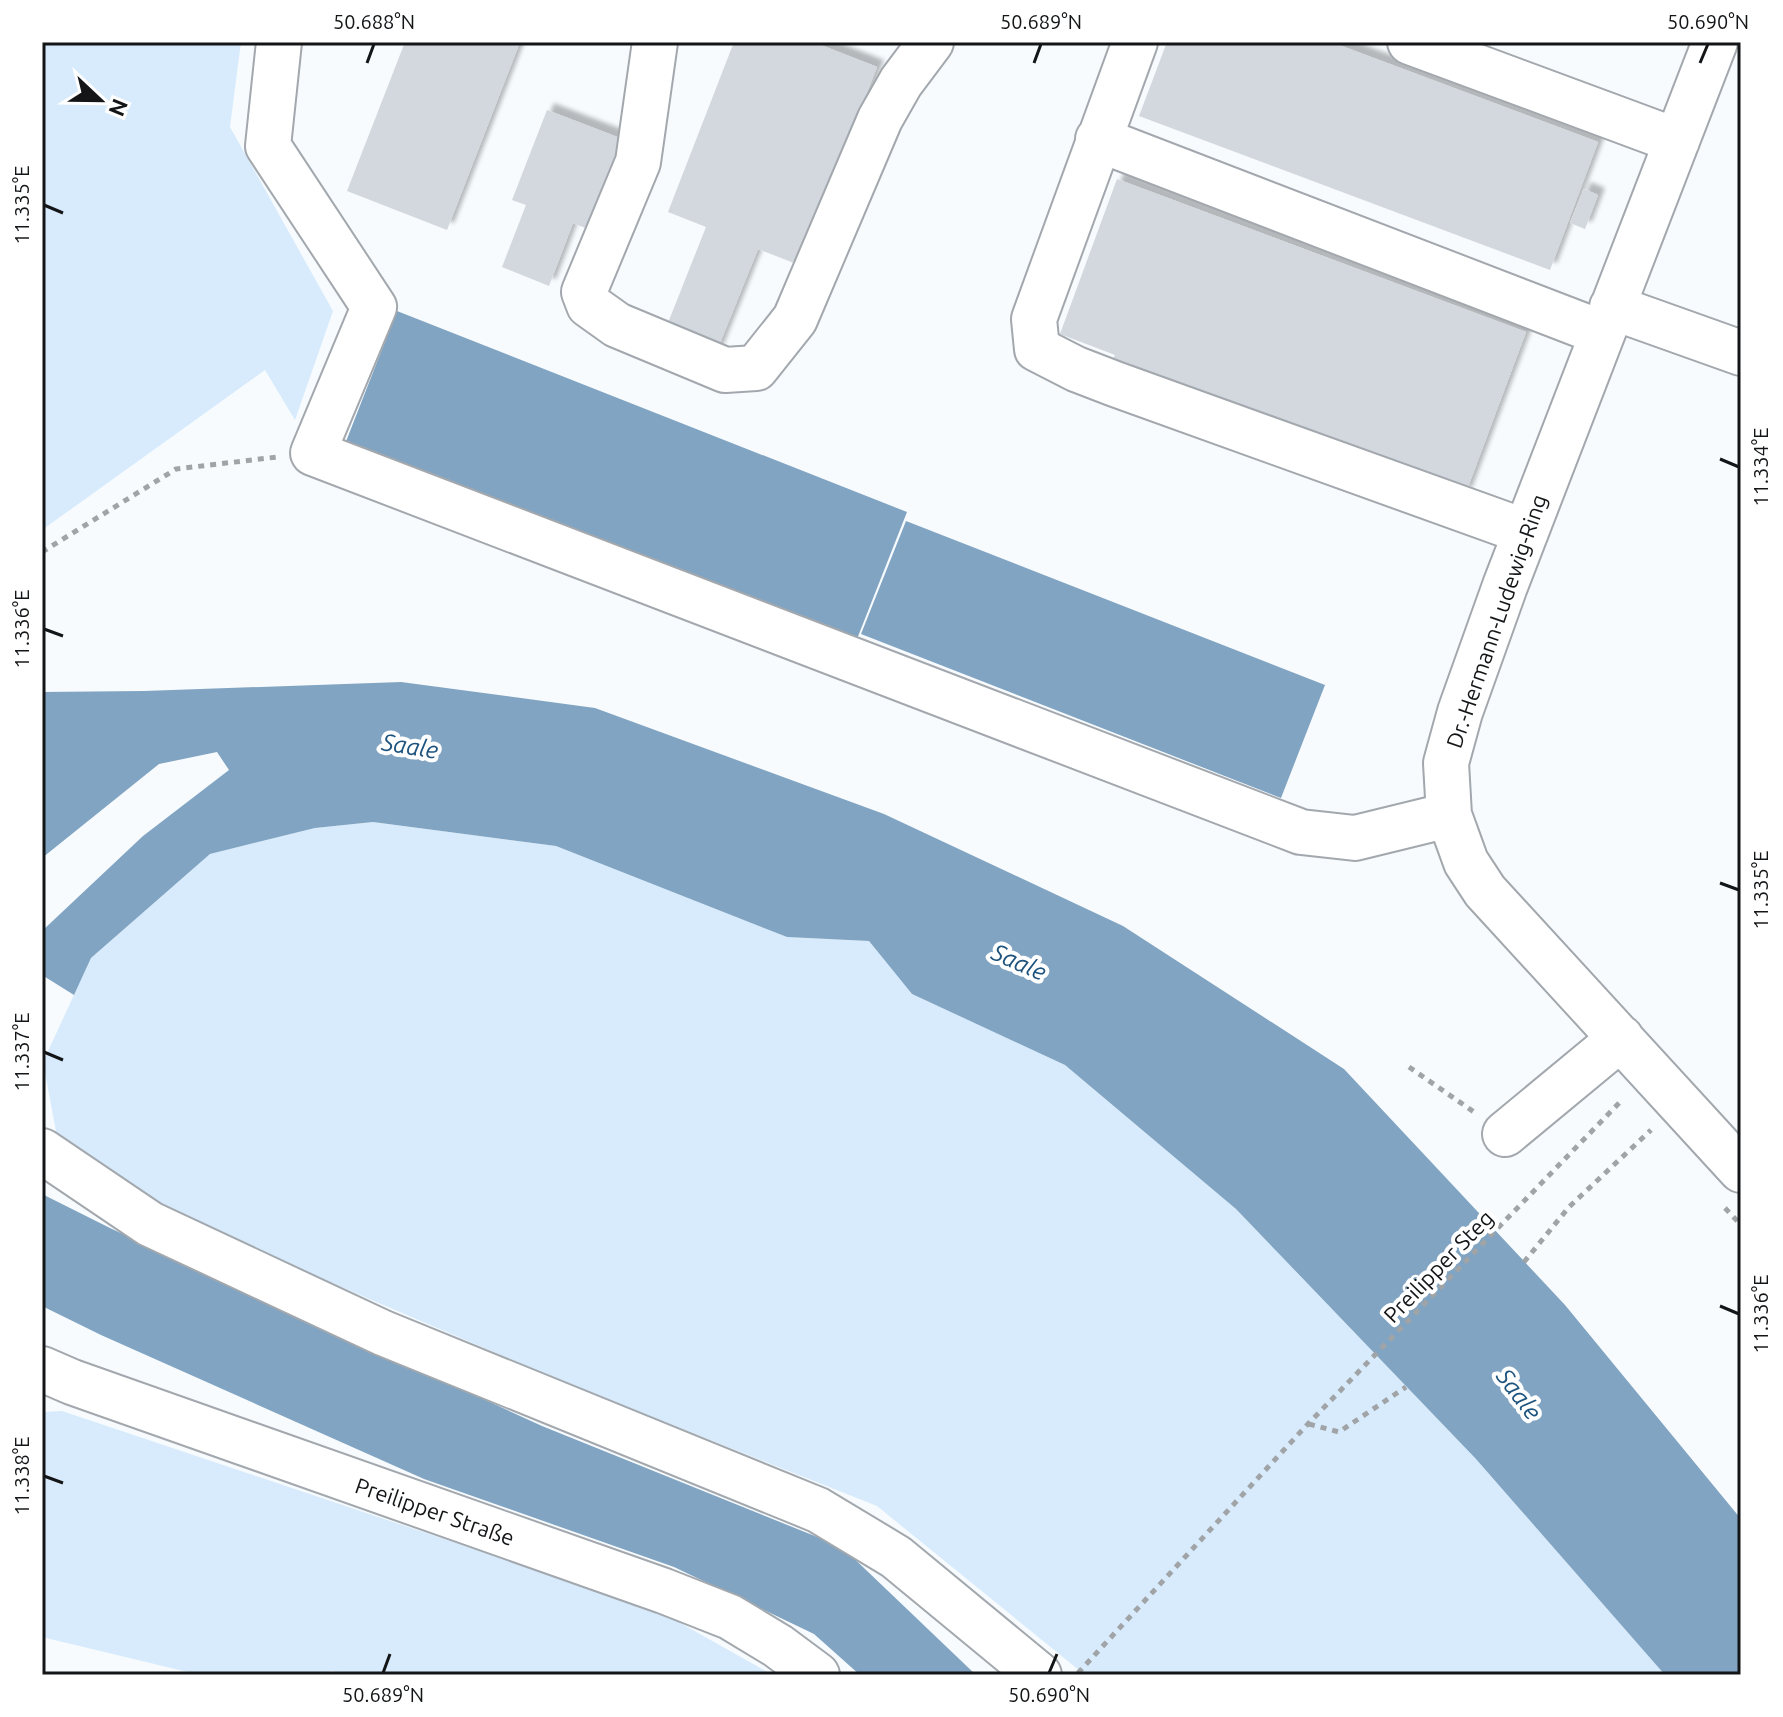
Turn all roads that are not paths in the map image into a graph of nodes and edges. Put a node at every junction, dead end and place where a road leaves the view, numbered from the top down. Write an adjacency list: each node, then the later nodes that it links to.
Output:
1 (279, 42): 12 (street)
2 (655, 42): 6 (street)
3 (1135, 42): 7 (street)
4 (1410, 42): 8 (street)
5 (1715, 42): 8 (street, Dr.-Hermann-Ludewig-Ring)
6 (925, 43)
7 (1098, 139): 9 (street); 11 (street)
8 (1677, 141): 9 (street, Dr.-Hermann-Ludewig-Ring)
9 (1607, 320): 10 (street); 11 (street, Dr.-Hermann-Ludewig-Ring)
10 (1741, 353)
11 (1526, 532): 12 (street, Dr.-Hermann-Ludewig-Ring)
12 (1449, 815): 13 (street, Dr.-Hermann-Ludewig-Ring)
13 (1621, 1038): 14 (street); 16 (street, Dr.-Hermann-Ludewig-Ring)
14 (1505, 1134)
15 (42, 1151): 19 (street)
16 (1741, 1170)
17 (42, 1369): 18 (street, Preilipper Straße)
18 (817, 1675)
19 (1039, 1675)

